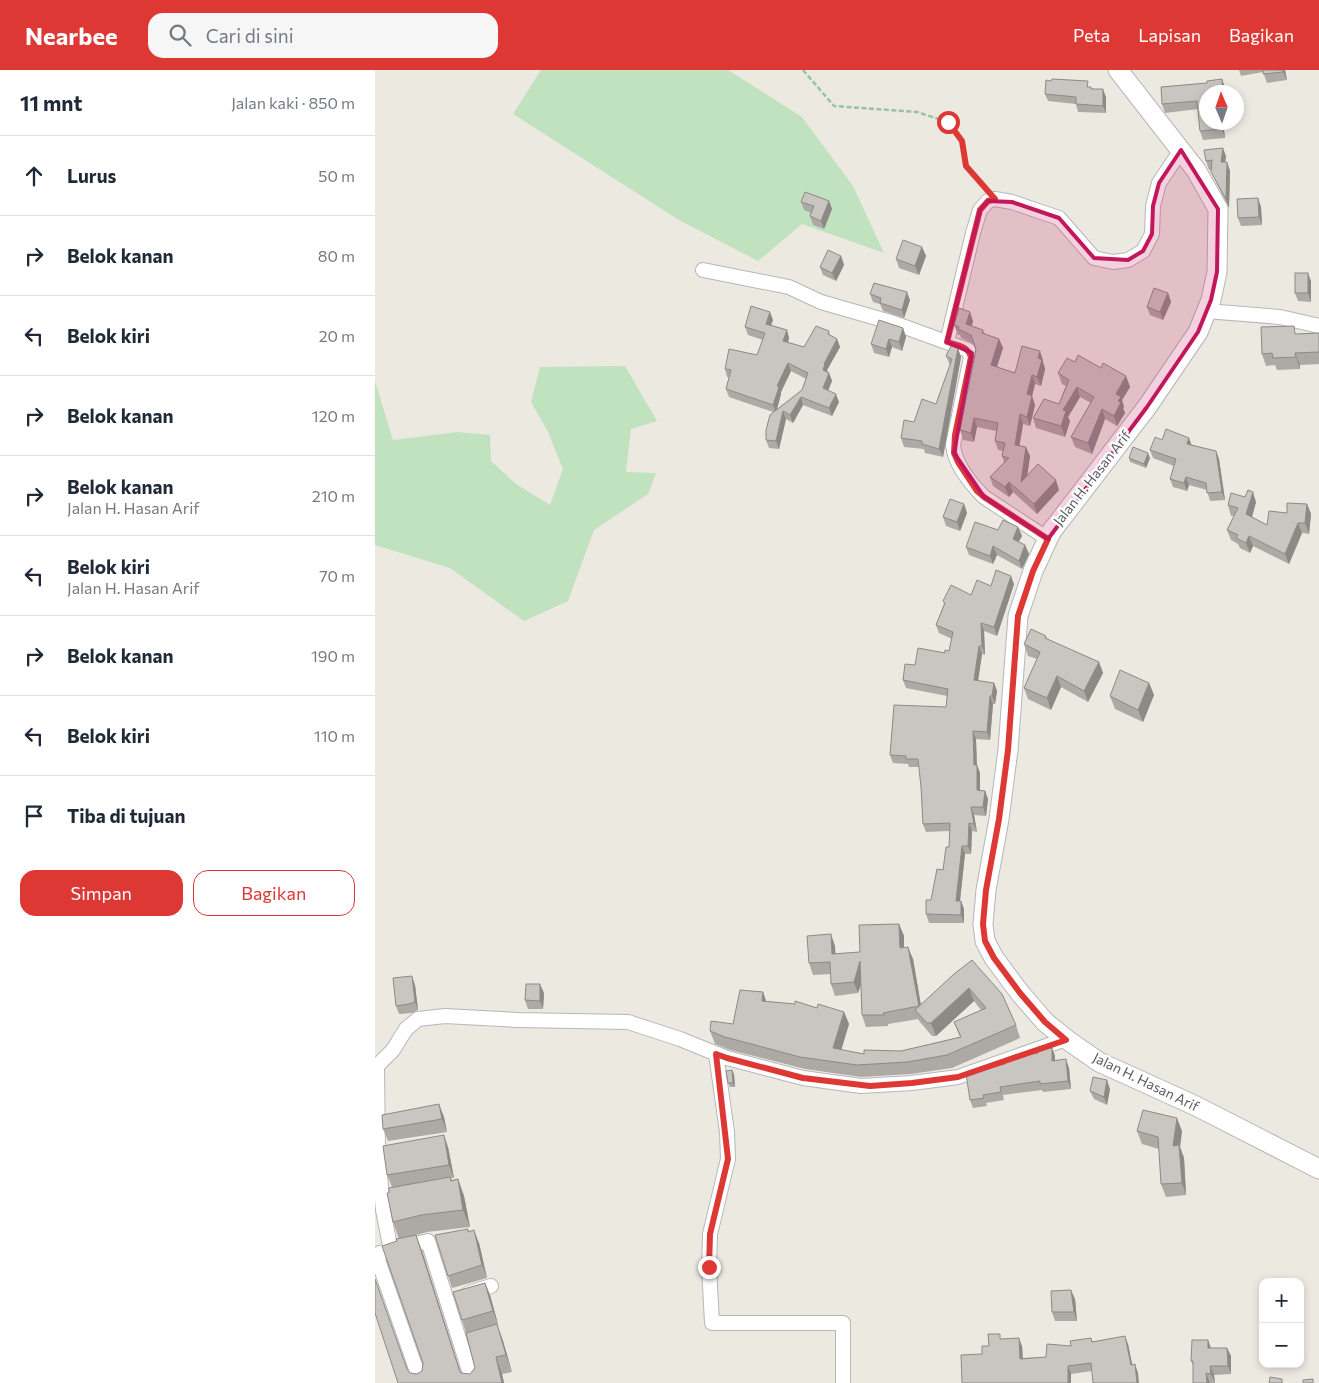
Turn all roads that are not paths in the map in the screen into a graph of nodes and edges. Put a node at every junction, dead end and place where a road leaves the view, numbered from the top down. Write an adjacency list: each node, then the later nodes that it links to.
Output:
1 (1118, 70): 2 (main road, Jalan H. Hasan Arif)
2 (1181, 150): 4 (main road, Jalan H. Hasan Arif); 6 (street)
3 (703, 270): 6 (street)
4 (1207, 311): 5 (street); 7 (main road, Jalan H. Hasan Arif)
5 (1319, 326)
6 (947, 342): 7 (street)
7 (1048, 539): 8 (main road, Jalan H. Hasan Arif)
8 (1066, 1040): 9 (street); 11 (main road, Jalan H. Hasan Arif)
9 (716, 1054): 10 (street); 21 (street)
10 (376, 1068): 13 (street)
11 (1319, 1169)
12 (400, 1195): 13 (street)
13 (382, 1198): 14 (street)
14 (391, 1250): 16 (street); 19 (street)
15 (491, 1286): 16 (street)
16 (447, 1300): 18 (street)
17 (477, 1339): 18 (street)
18 (461, 1344): 20 (street)
19 (421, 1383)
20 (473, 1383)
21 (843, 1383)

